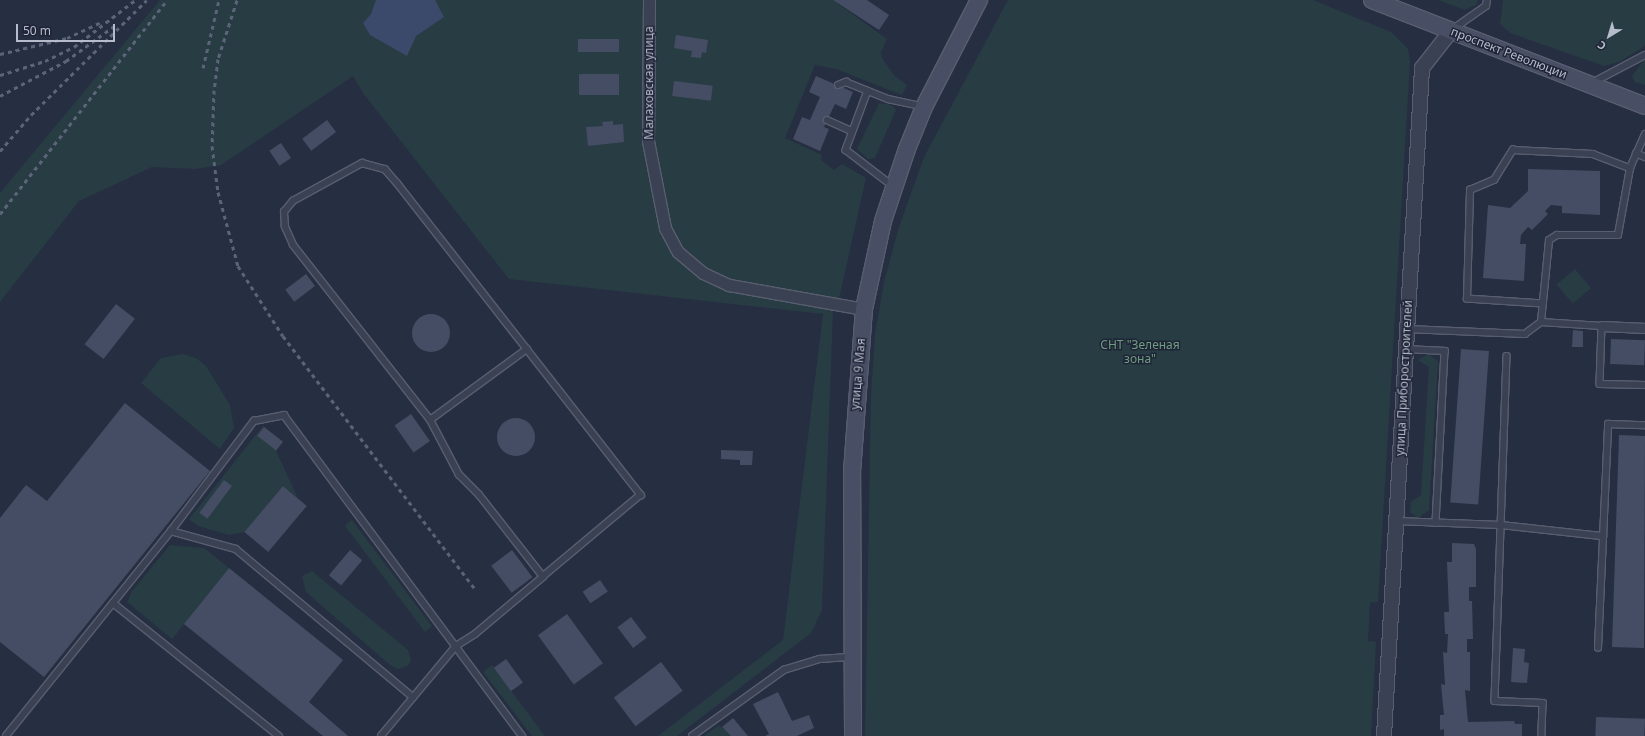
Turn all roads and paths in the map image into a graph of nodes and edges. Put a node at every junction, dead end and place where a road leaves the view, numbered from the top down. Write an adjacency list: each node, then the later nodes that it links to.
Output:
1 (649, 0): 22 (street, Малаховская улица)
2 (980, 0): 7 (main road, улица 9 Мая)
3 (985, 0): 7 (main road, улица 9 Мая)
4 (1372, 0): 6 (main road, проспект Революции)
5 (1487, 0): 6 (lane)
6 (1451, 30): 9 (main road, проспект Революции); 26 (street, улица Приборостроителей)
7 (964, 32): 13 (main road, улица 9 Мая)
8 (1645, 55): 9 (lane)
9 (1589, 84): 12 (main road, проспект Революции)
10 (838, 85): 11 (lane)
11 (868, 91): 13 (lane); 15 (lane)
12 (1645, 106)
13 (924, 107): 20 (main road, улица 9 Мая)
14 (827, 120): 15 (lane)
15 (852, 131): 20 (lane)
16 (1645, 134): 17 (lane)
17 (1636, 153): 18 (lane); 19 (lane)
18 (1645, 157)
19 (1630, 168): 21 (lane); 21 (lane)
20 (894, 186): 22 (main road, улица 9 Мая)
21 (1543, 304): 23 (lane)
22 (864, 309): 42 (main road, улица 9 Мая)
23 (1542, 322): 24 (lane); 26 (lane)
24 (1602, 326): 25 (street); 30 (lane)
25 (1645, 328)
26 (1407, 329): 28 (street, улица Приборостроителей)
27 (527, 349): 31 (lane); 31 (lane); 38 (lane)
28 (1406, 349): 33 (street, улица Приборостроителей); 34 (lane)
29 (1506, 356): 35 (lane)
30 (1645, 385)
31 (430, 420): 38 (lane)
32 (1645, 425): 37 (lane)
33 (1396, 522): 34 (lane); 50 (street, улица Приборостроителей)
34 (1436, 523): 35 (lane)
35 (1501, 525): 37 (lane); 51 (lane)
36 (171, 531): 39 (lane); 40 (lane); 43 (lane)
37 (1603, 536): 41 (lane)
38 (543, 577): 40 (lane)
39 (113, 603): 44 (lane); 45 (lane)
40 (456, 646): 43 (lane); 47 (lane)
41 (1598, 648)
42 (852, 657): 48 (lane); 49 (main road, улица 9 Мая)
43 (413, 697): 46 (lane)
44 (6, 736)
45 (279, 736)
46 (381, 736)
47 (522, 736)
48 (692, 736)
49 (853, 736)
50 (1384, 736)
51 (1542, 736)

